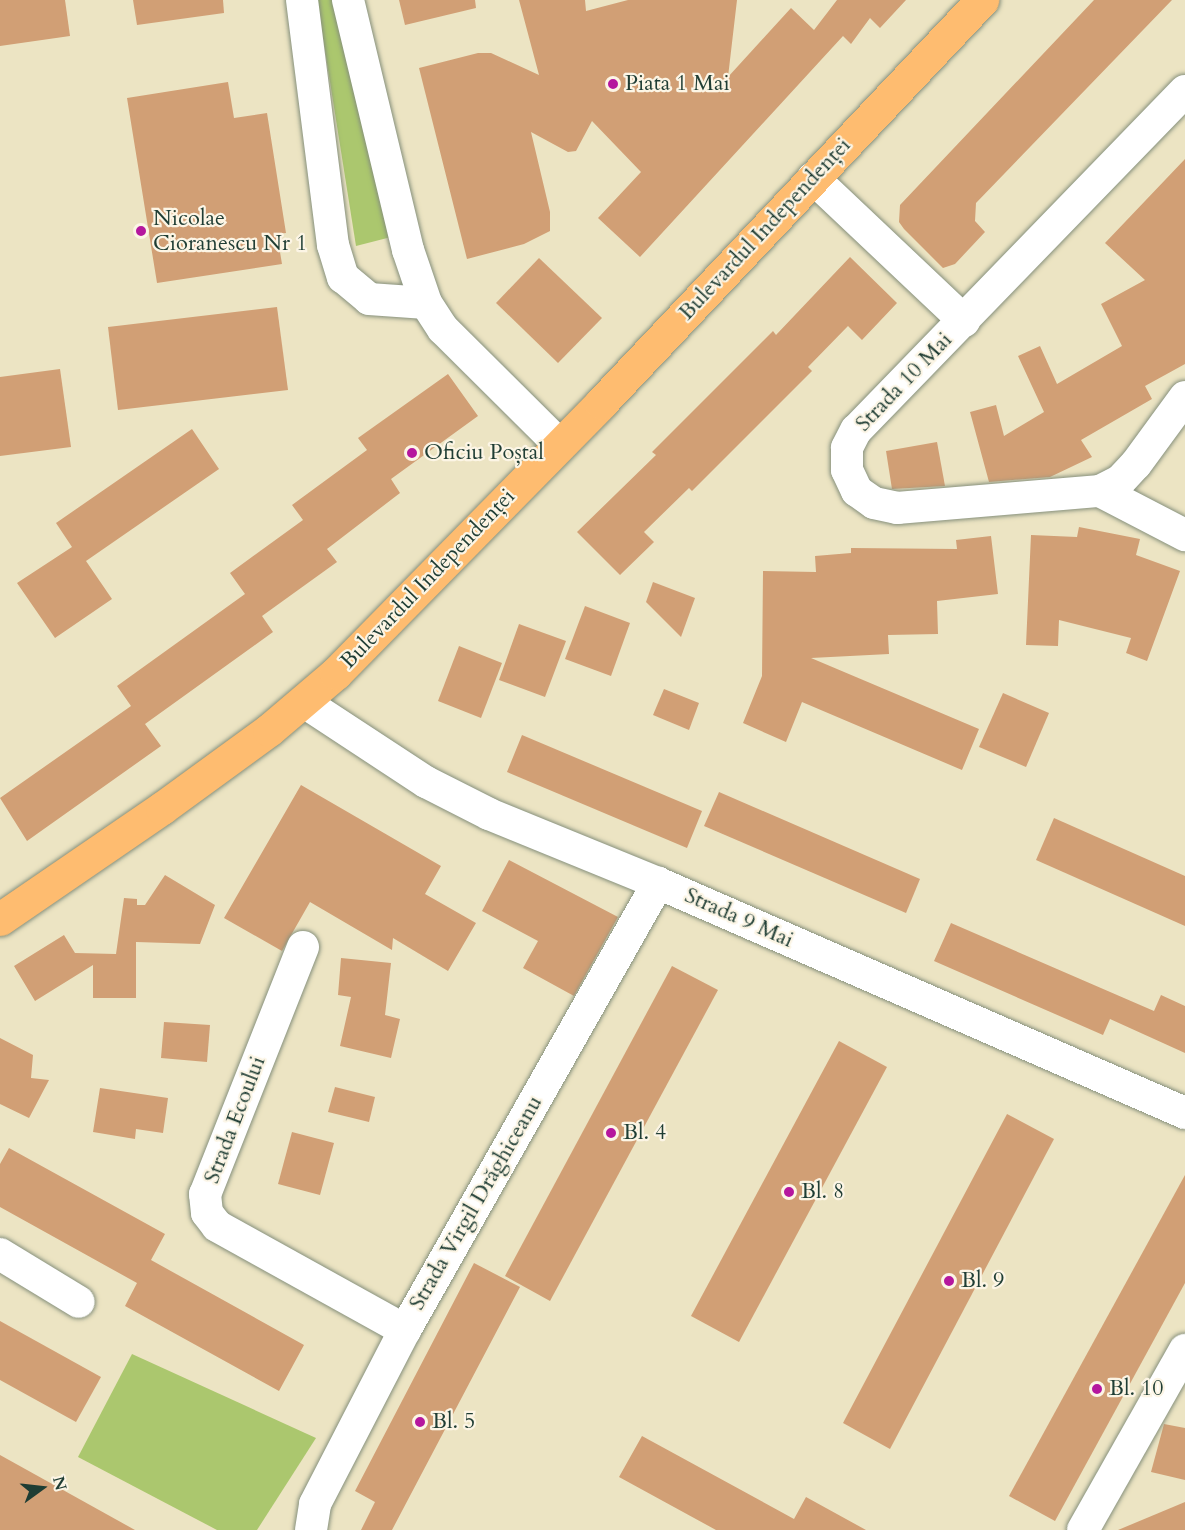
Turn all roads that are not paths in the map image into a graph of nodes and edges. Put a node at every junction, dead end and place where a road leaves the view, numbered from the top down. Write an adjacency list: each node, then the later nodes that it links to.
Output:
1 (303, 0): 6 (street)
2 (348, 0): 6 (street)
3 (982, 0): 5 (main road, Bulevardul Independenței)
4 (1185, 91): 7 (street, Strada 10 Mai)
5 (813, 178): 7 (street); 9 (main road, Bulevardul Independenței)
6 (426, 303): 9 (street)
7 (964, 321): 10 (street, Strada 10 Mai)
8 (1185, 397): 10 (street)
9 (559, 444): 12 (main road, Bulevardul Independenței)
10 (1100, 491): 11 (street)
11 (1185, 535)
12 (304, 702): 13 (street, Strada 9 Mai); 14 (main road, Bulevardul Independenței)
13 (658, 883): 16 (street, Strada 9 Mai); 19 (street, Strada Virgil Drăghiceanu)
14 (0, 919)
15 (303, 947): 19 (street, Strada Ecoului)
16 (1185, 1113)
17 (0, 1254): 18 (street)
18 (79, 1302)
19 (405, 1330): 21 (street, Strada Virgil Drăghiceanu)
20 (1185, 1350): 22 (street)
21 (311, 1530)
22 (1083, 1530)

